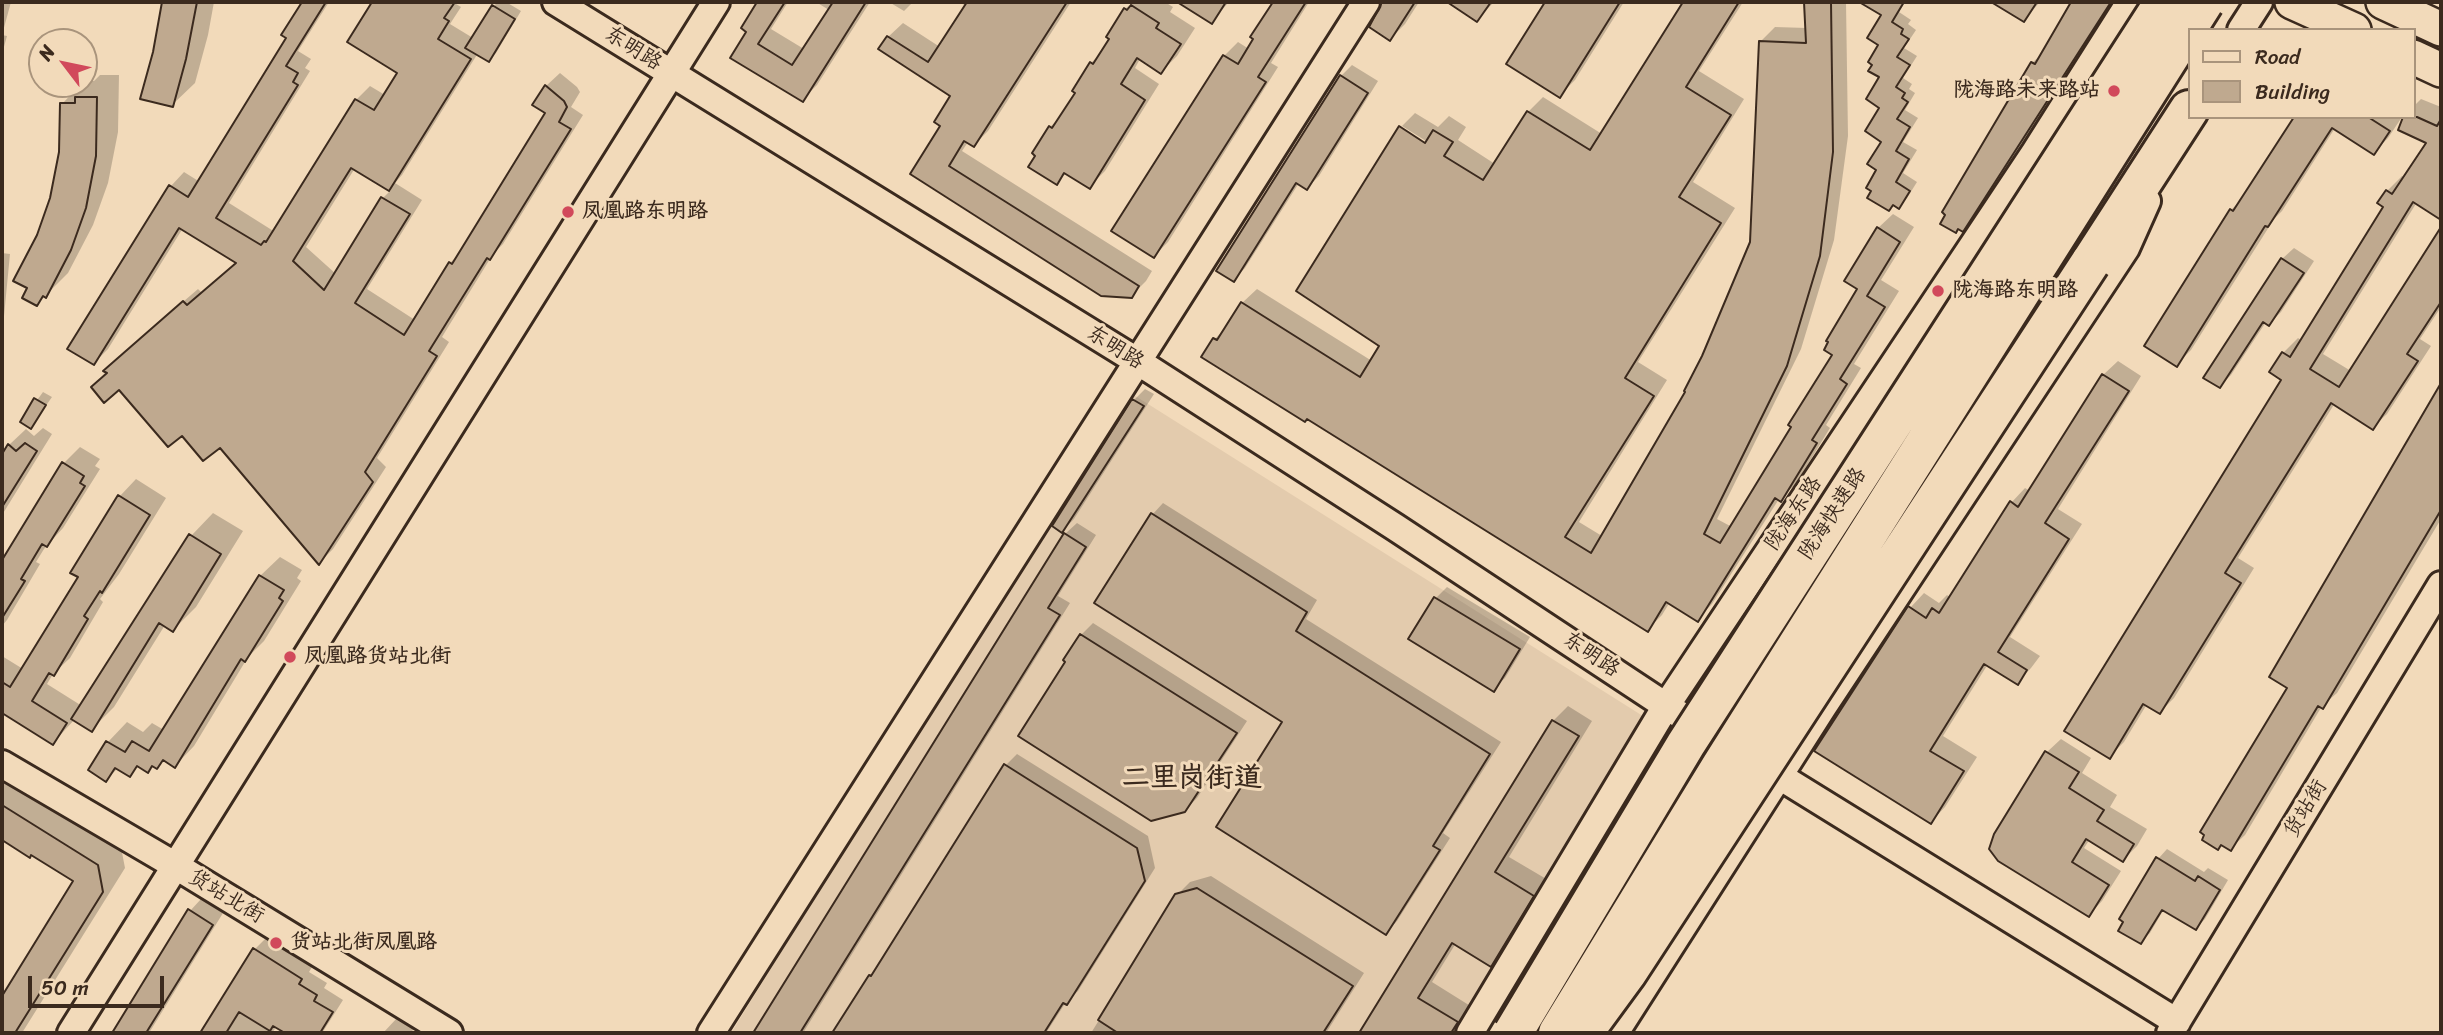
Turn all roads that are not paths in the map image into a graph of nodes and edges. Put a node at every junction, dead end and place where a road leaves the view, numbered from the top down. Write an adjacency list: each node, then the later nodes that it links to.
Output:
1 (556, 2): 15 (street, 东明路)
2 (716, 2): 15 (street)
3 (1366, 2): 18 (street)
4 (2130, 2): 21 (street, 陇海东路)
5 (2164, 2): 30 (highway, 陇海快速路, bridge)
6 (2204, 2): 31 (highway, 陇海快速路, bridge)
7 (2259, 2): 10 (street)
8 (2292, 2): 11 (main road)
9 (2383, 2): 12 (main road)
10 (2242, 28)
11 (2350, 28)
12 (2441, 29)
13 (2415, 58): 14 (main road)
14 (2441, 70)
15 (671, 73): 18 (street, 东明路); 24 (street)
16 (2188, 111): 32 (highway, bridge)
17 (2188, 111): 23 (street)
18 (1137, 362): 21 (street, 东明路); 28 (street)
19 (2441, 585): 25 (street, 货站街)
20 (2441, 620): 25 (street, 货站街)
21 (1666, 706): 23 (street, 东明路); 29 (street, 陇海东路)
22 (2, 764): 24 (street, 货站北街)
23 (1781, 775): 25 (street, 东明路); 33 (street)
24 (176, 866): 26 (street); 27 (street, 货站北街)
25 (2179, 1030)
26 (71, 1033)
27 (449, 1033)
28 (711, 1033)
29 (1470, 1033)
30 (1513, 1033)
31 (1558, 1033)
32 (1582, 1033)
33 (1615, 1033)

